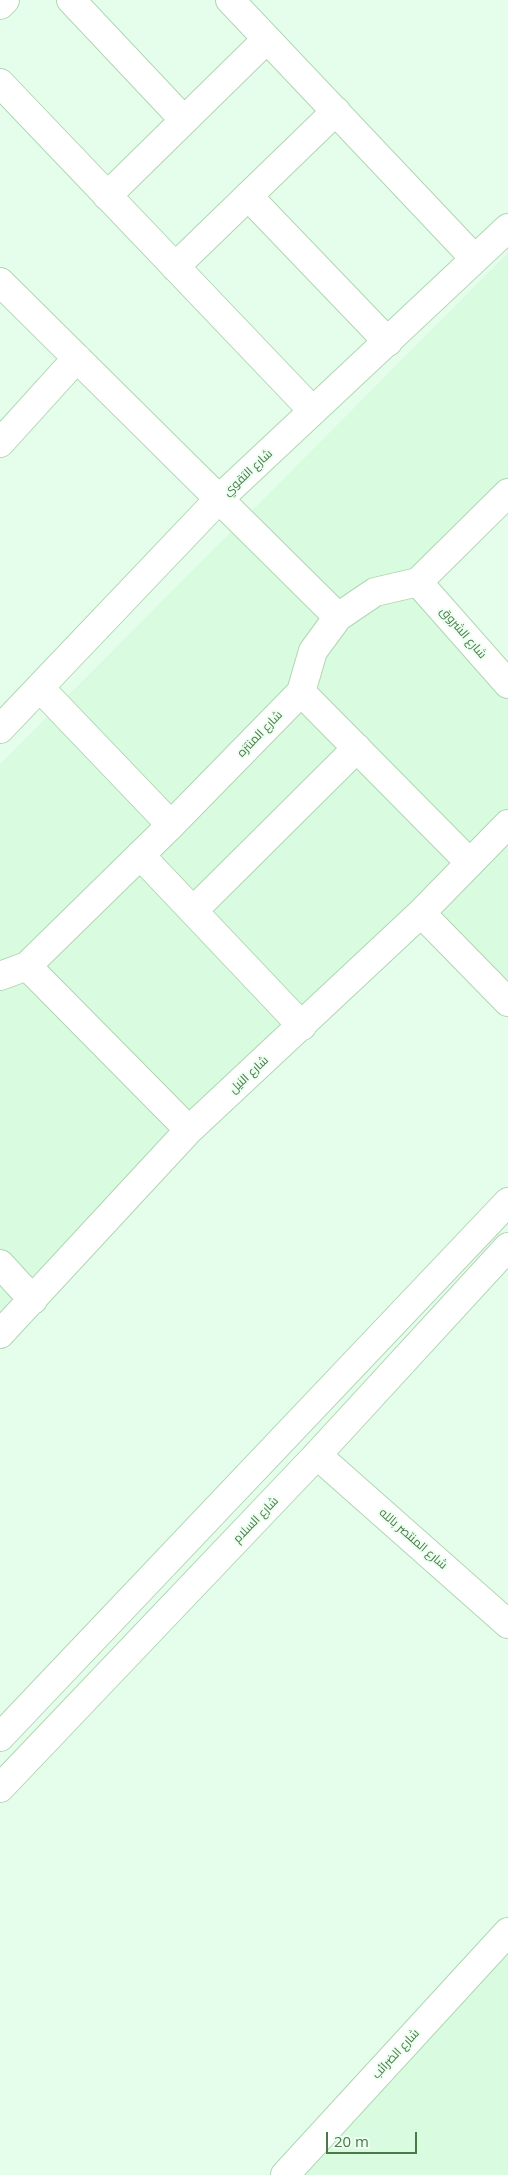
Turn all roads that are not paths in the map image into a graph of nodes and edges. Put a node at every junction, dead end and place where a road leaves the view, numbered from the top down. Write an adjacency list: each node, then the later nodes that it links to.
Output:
1 (5, 0): 4 (street)
2 (71, 0): 8 (street)
3 (230, 0): 5 (street)
4 (0, 5)
5 (267, 39): 7 (street); 8 (street)
6 (0, 83): 9 (street)
7 (336, 111): 10 (street); 12 (street)
8 (184, 120): 9 (street)
9 (107, 196): 13 (street)
10 (248, 196): 13 (street); 15 (street)
11 (508, 228): 12 (street, شارع التقوي)
12 (474, 258): 15 (street, شارع التقوي)
13 (175, 267): 17 (street)
14 (0, 282): 16 (street)
15 (388, 342): 17 (street, شارع التقوي)
16 (77, 358): 18 (street); 20 (street)
17 (313, 411): 20 (street, شارع التقوي)
18 (0, 442)
19 (508, 493): 21 (street)
20 (219, 499): 22 (street); 24 (street, شارع التقوي)
21 (418, 582): 22 (street, شارع المنتزه); 23 (street, شارع الشروق)
22 (338, 617): 25 (street, شارع المنتزه)
23 (508, 684)
24 (40, 688): 26 (street, شارع التقوي); 29 (street)
25 (302, 692): 27 (street); 29 (street, شارع المنتزه)
26 (0, 729)
27 (357, 748): 31 (street); 32 (street)
28 (508, 824): 31 (street, شارع النيل)
29 (171, 825): 30 (street, شارع المنتزه)
30 (140, 855): 32 (street); 34 (street, شارع المنتزه)
31 (470, 863): 33 (street, شارع النيل)
32 (193, 911): 37 (street)
33 (421, 913): 36 (street); 37 (street, شارع النيل)
34 (28, 966): 35 (street, شارع المنتزه); 38 (street)
35 (0, 976)
36 (508, 1002)
37 (302, 1026): 38 (street, شارع النيل)
38 (189, 1130): 42 (street, شارع النيل)
39 (508, 1202): 46 (street)
40 (508, 1247): 44 (street, شارع السلام)
41 (0, 1264): 42 (street)
42 (33, 1300): 43 (street, شارع النيل)
43 (0, 1334)
44 (317, 1455): 45 (street, شارع المنتصر بالله); 47 (street, شارع السلام)
45 (508, 1624)
46 (0, 1737)
47 (0, 1788)
48 (503, 1948): 49 (street, شارع الضرائب)
49 (285, 2175)

